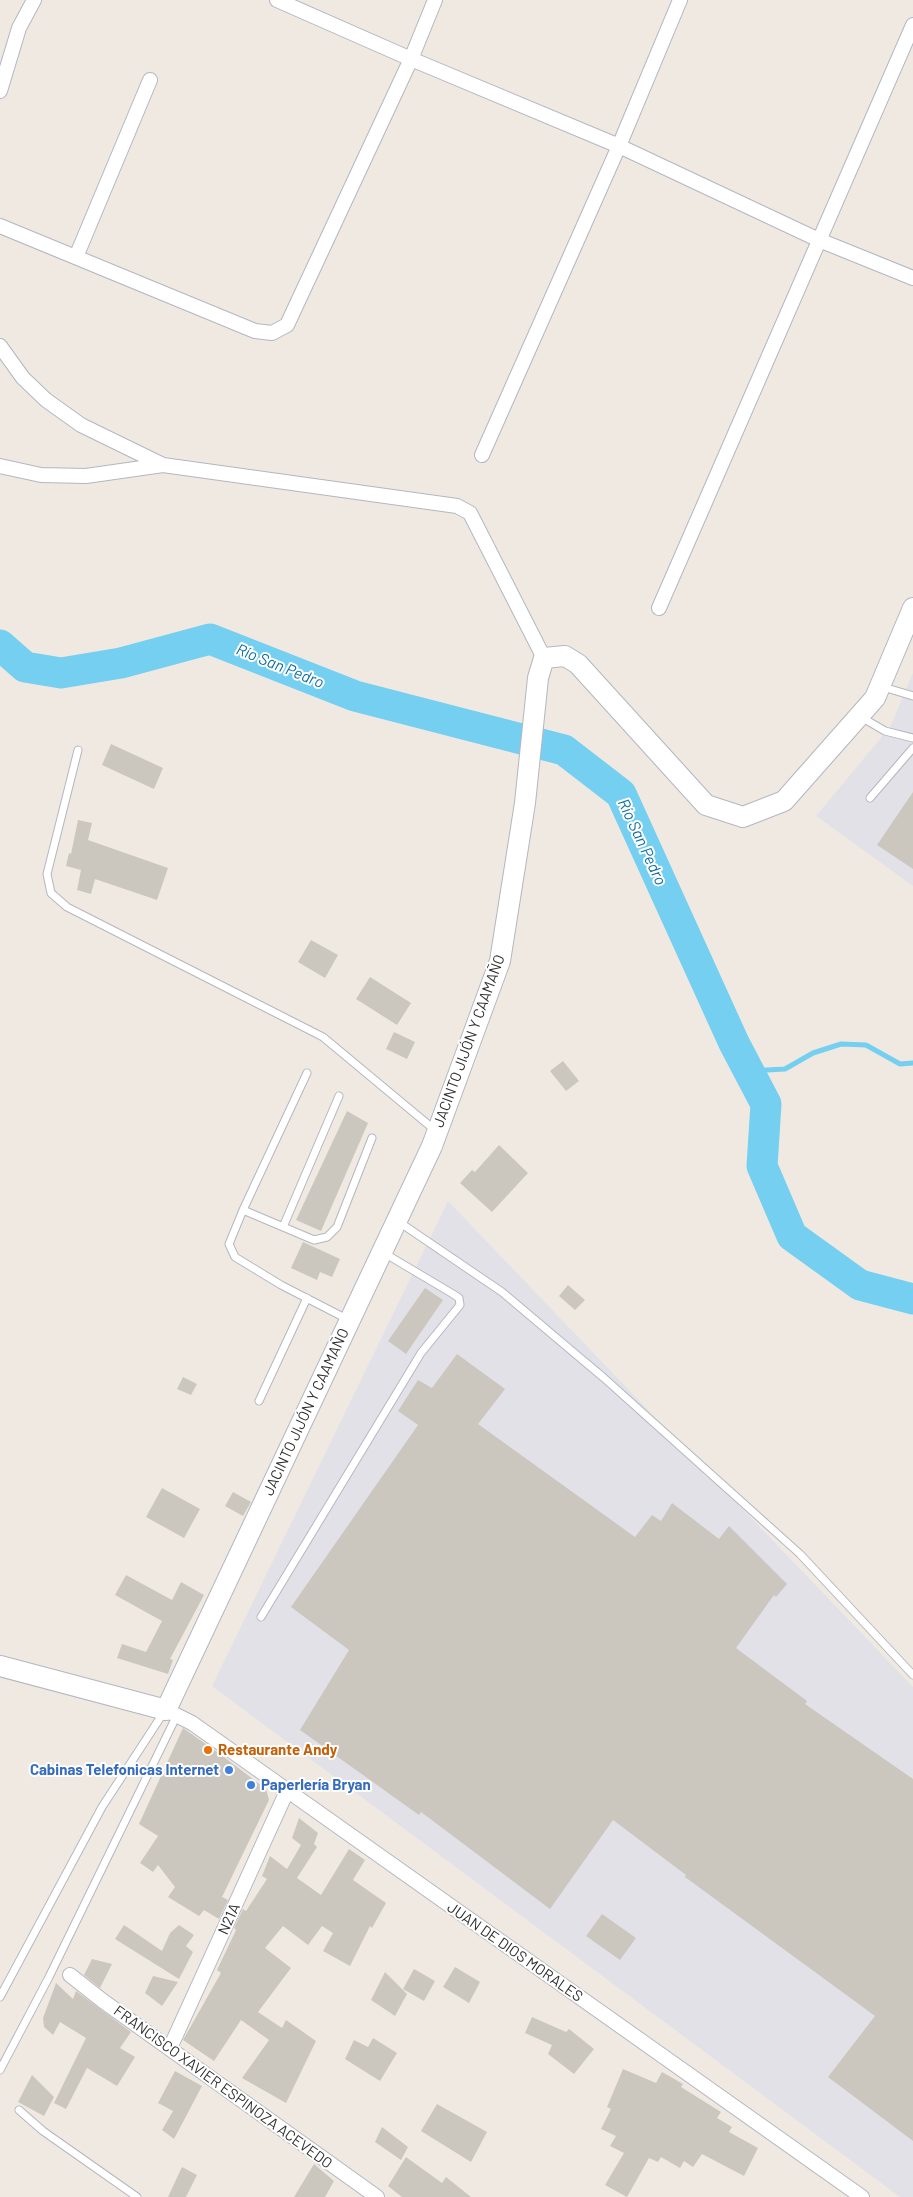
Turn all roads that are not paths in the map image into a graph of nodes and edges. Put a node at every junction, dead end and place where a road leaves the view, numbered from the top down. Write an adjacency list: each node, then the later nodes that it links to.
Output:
1 (34, 0): 8 (street)
2 (277, 0): 6 (street)
3 (435, 0): 6 (street)
4 (680, 0): 9 (street)
5 (913, 25): 11 (street)
6 (411, 59): 9 (street); 12 (street)
7 (150, 80): 12 (street)
8 (0, 91)
9 (619, 146): 11 (street); 15 (street)
10 (0, 226): 12 (street)
11 (819, 240): 13 (street); 18 (street)
12 (76, 257)
13 (913, 278)
14 (0, 346): 16 (street)
15 (482, 455)
16 (163, 465): 17 (street); 20 (street)
17 (0, 466)
18 (659, 608)
19 (913, 608): 21 (street)
20 (544, 658): 23 (street); 30 (street, JACINTO JIJÓN Y CAAMAÑO)
21 (880, 686): 22 (lane); 23 (street)
22 (913, 696)
23 (859, 716): 24 (lane)
24 (913, 738)
25 (913, 748): 27 (lane)
26 (78, 750): 30 (lane)
27 (870, 798)
28 (307, 1072): 32 (lane)
29 (339, 1096): 34 (lane)
30 (437, 1131): 33 (street, JACINTO JIJÓN Y CAAMAÑO)
31 (372, 1138): 34 (lane)
32 (243, 1210): 34 (lane); 36 (lane)
33 (396, 1220): 35 (street, JACINTO JIJÓN Y CAAMAÑO); 41 (lane)
34 (283, 1227)
35 (382, 1251): 37 (street, JACINTO JIJÓN Y CAAMAÑO); 39 (lane)
36 (307, 1298): 37 (lane); 38 (lane)
37 (350, 1320): 42 (street, JACINTO JIJÓN Y CAAMAÑO)
38 (259, 1401)
39 (260, 1617)
40 (0, 1666): 42 (street)
41 (913, 1675)
42 (171, 1713): 43 (street, JUAN DE DIOS MORALES); 45 (lane); 47 (lane)
43 (287, 1791): 46 (street, N21A); 51 (street, JUAN DE DIOS MORALES)
44 (70, 1975): 46 (street, FRANCISCO XAVIER ESPINOZA ACEVEDO)
45 (0, 1997)
46 (170, 2048): 50 (street, FRANCISCO XAVIER ESPINOZA ACEVEDO)
47 (0, 2070)
48 (19, 2110): 49 (lane)
49 (137, 2197)
50 (377, 2197)
51 (862, 2197)

